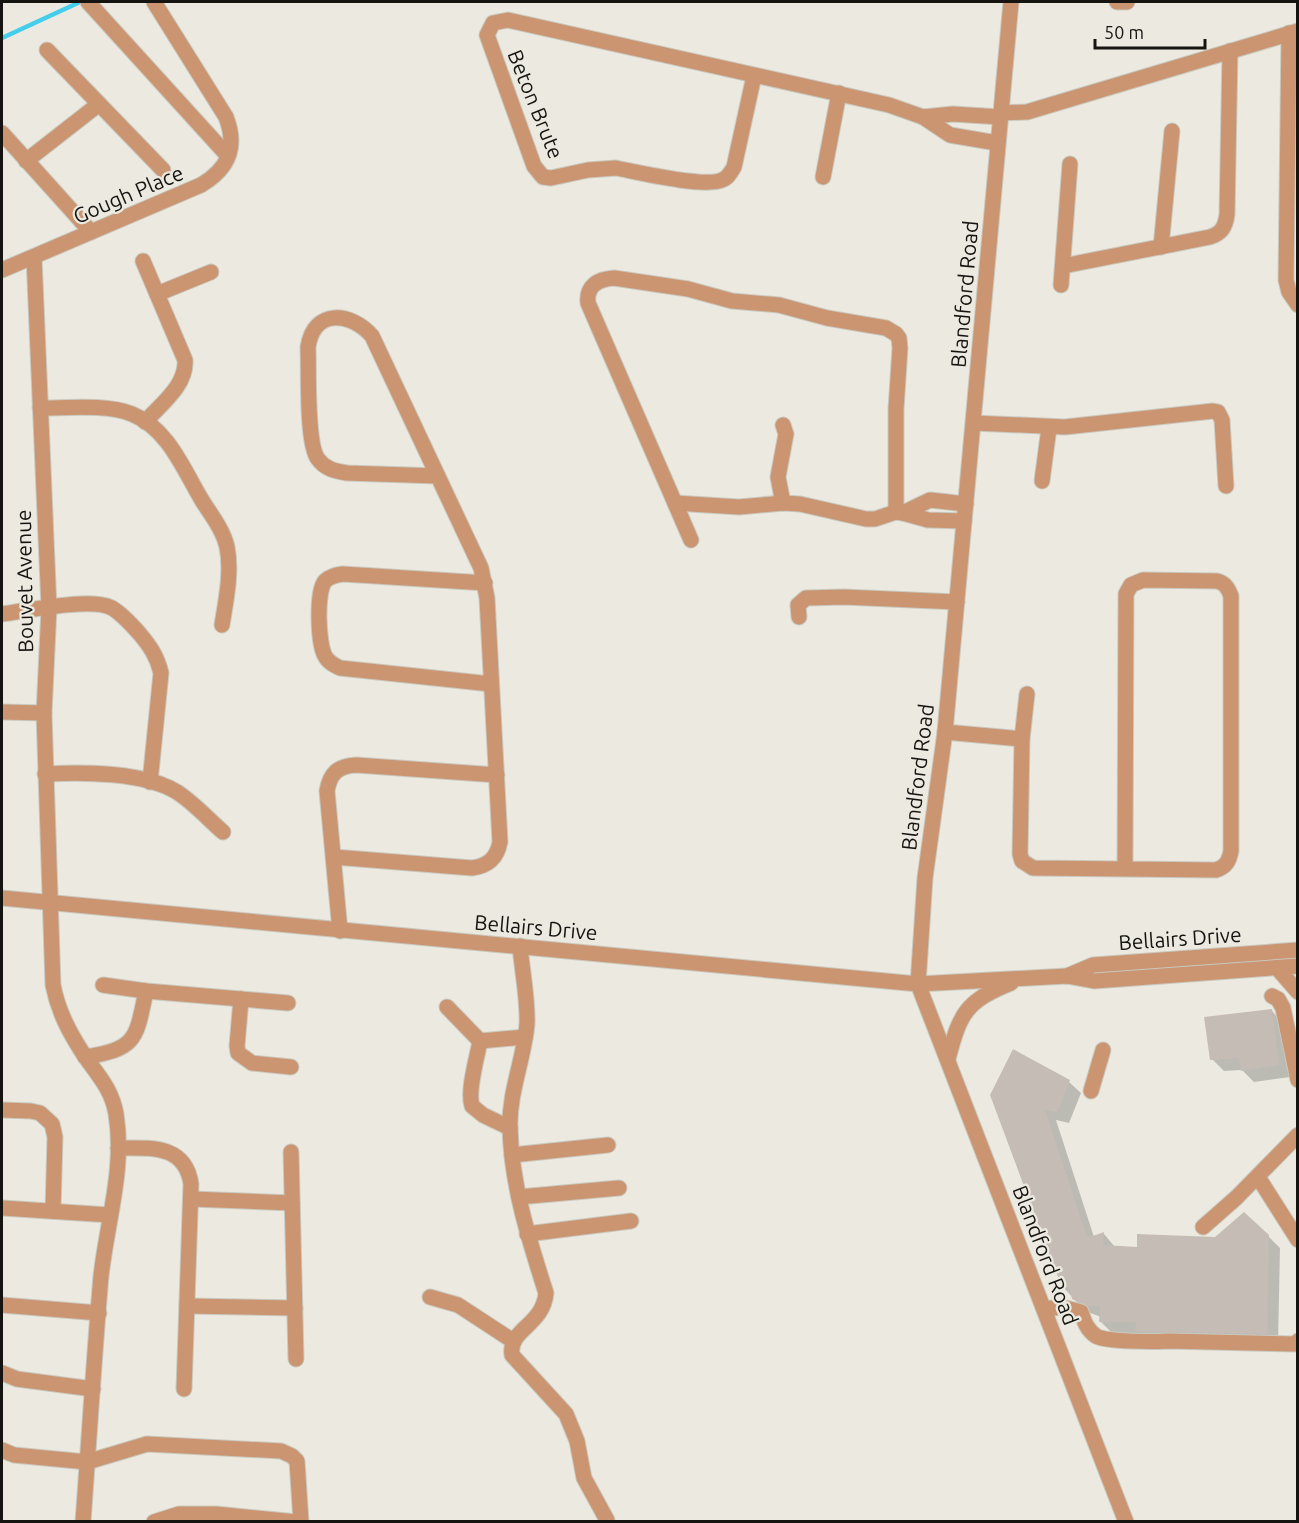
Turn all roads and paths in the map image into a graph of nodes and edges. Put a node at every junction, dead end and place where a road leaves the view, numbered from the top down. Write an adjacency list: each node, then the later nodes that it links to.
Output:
1 (154, 2): 17 (street)
2 (1117, 2): 3 (street)
3 (1127, 2)
4 (1006, 3): 12 (street, Blandford Road)
5 (92, 6): 17 (street)
6 (1293, 32): 8 (street, Beton Brute); 31 (street)
7 (47, 50): 11 (street)
8 (1230, 51): 12 (street, Beton Brute); 23 (street)
9 (754, 76): 9 (street, Beton Brute); 10 (street, Beton Brute)
10 (839, 93): 13 (street, Beton Brute); 21 (street)
11 (99, 104): 18 (street); 20 (street)
12 (1000, 115): 13 (street, Beton Brute); 16 (street, Blandford Road)
13 (923, 117): 16 (street, Beton Brute)
14 (1172, 131): 23 (street)
15 (2, 133): 18 (street)
16 (997, 143): 34 (street, Blandford Road)
17 (228, 156): 22 (street, Gough Place)
18 (26, 161): 22 (street)
19 (1070, 164): 26 (street)
20 (164, 170)
21 (823, 177)
22 (92, 232): 24 (street, Gough Place)
23 (1161, 247): 26 (street)
24 (34, 257): 27 (street, Gough Place); 32 (street, Bouvet Avenue)
25 (143, 261): 30 (street)
26 (1063, 266): 29 (street)
27 (2, 270)
28 (211, 272): 30 (street)
29 (1061, 285)
30 (157, 294): 33 (street)
31 (1298, 305)
32 (40, 408): 33 (street); 48 (street, Bouvet Avenue)
33 (145, 422): 51 (street)
34 (974, 423): 36 (street); 42 (street, Blandford Road)
35 (783, 424): 41 (street)
36 (1049, 428): 38 (street); 39 (street)
37 (438, 476): 37 (street); 46 (street)
38 (1042, 481)
39 (1226, 486)
40 (675, 503): 41 (street); 43 (street); 45 (street)
41 (783, 503): 43 (street)
42 (966, 504): 43 (street); 44 (street, Blandford Road)
43 (899, 513): 44 (street)
44 (964, 521): 47 (street, Blandford Road)
45 (691, 540)
46 (485, 583): 52 (street); 52 (street)
47 (957, 602): 50 (street); 56 (street, Blandford Road)
48 (49, 608): 49 (street); 55 (street, Bouvet Avenue); 60 (street)
49 (2, 614)
50 (799, 617)
51 (222, 625)
52 (492, 684): 59 (street)
53 (1027, 694): 57 (street)
54 (2, 712): 55 (street)
55 (44, 713): 58 (street, Bouvet Avenue)
56 (945, 732): 57 (street); 73 (street, Blandford Road)
57 (1022, 739): 63 (street)
58 (45, 774): 60 (street); 65 (street, Bouvet Avenue)
59 (497, 775): 62 (street); 62 (street)
60 (150, 782): 61 (street)
61 (223, 832)
62 (334, 857): 66 (street)
63 (1125, 869): 63 (street)
64 (2, 898): 65 (street, Bellairs Drive)
65 (51, 904): 66 (street, Bellairs Drive); 84 (street, Bouvet Avenue)
66 (340, 931): 67 (street, Bellairs Drive)
67 (520, 946): 73 (street, Bellairs Drive); 81 (street)
68 (1298, 950): 71 (street, Bellairs Drive)
69 (1298, 966): 70 (street, Bellairs Drive)
70 (1277, 968): 71 (street, Bellairs Drive); 76 (street)
71 (1067, 976): 72 (street, Bellairs Drive)
72 (1025, 977): 73 (street, Bellairs Drive); 85 (street)
73 (918, 984): 85 (street, Blandford Road)
74 (103, 985): 75 (street)
75 (147, 991): 78 (street); 84 (street)
76 (1298, 992)
77 (1272, 996): 87 (street)
78 (241, 999): 79 (street); 86 (street)
79 (288, 1003)
80 (447, 1007): 82 (street)
81 (525, 1037): 82 (street); 90 (street)
82 (480, 1041): 90 (street)
83 (1103, 1050): 88 (street)
84 (85, 1057): 93 (street, Bouvet Avenue)
85 (948, 1059): 113 (street, Blandford Road)
86 (291, 1067)
87 (1297, 1080)
88 (1091, 1091)
89 (2, 1110): 102 (street)
90 (510, 1128): 95 (street)
91 (1298, 1135): 96 (street)
92 (608, 1145): 95 (street)
93 (118, 1148): 99 (street); 103 (street, Bouvet Avenue)
94 (291, 1152): 100 (street)
95 (512, 1155): 98 (street)
96 (1258, 1177): 104 (street); 106 (street)
97 (619, 1188): 98 (street)
98 (519, 1197): 107 (street)
99 (191, 1199): 100 (street); 111 (street)
100 (292, 1203): 112 (street)
101 (2, 1208): 102 (street)
102 (53, 1211): 103 (street)
103 (110, 1215): 114 (street, Bouvet Avenue)
104 (1291, 1216): 108 (street)
105 (631, 1221): 107 (street)
106 (1203, 1227)
107 (527, 1234): 115 (street)
108 (1298, 1240)
109 (430, 1297): 115 (street)
110 (2, 1305): 114 (street)
111 (187, 1306): 112 (street); 120 (street)
112 (295, 1308): 117 (street)
113 (1044, 1309): 116 (street); 127 (street, Blandford Road)
114 (99, 1313): 119 (street, Bouvet Avenue)
115 (513, 1341): 123 (street)
116 (1298, 1341)
117 (296, 1359)
118 (2, 1372): 119 (street)
119 (93, 1389): 122 (street, Bouvet Avenue)
120 (184, 1389)
121 (2, 1450): 122 (street)
122 (87, 1462): 124 (street, Bouvet Avenue); 126 (street)
123 (607, 1520)
124 (82, 1521)
125 (154, 1521): 126 (street)
126 (299, 1521)
127 (1126, 1521)

